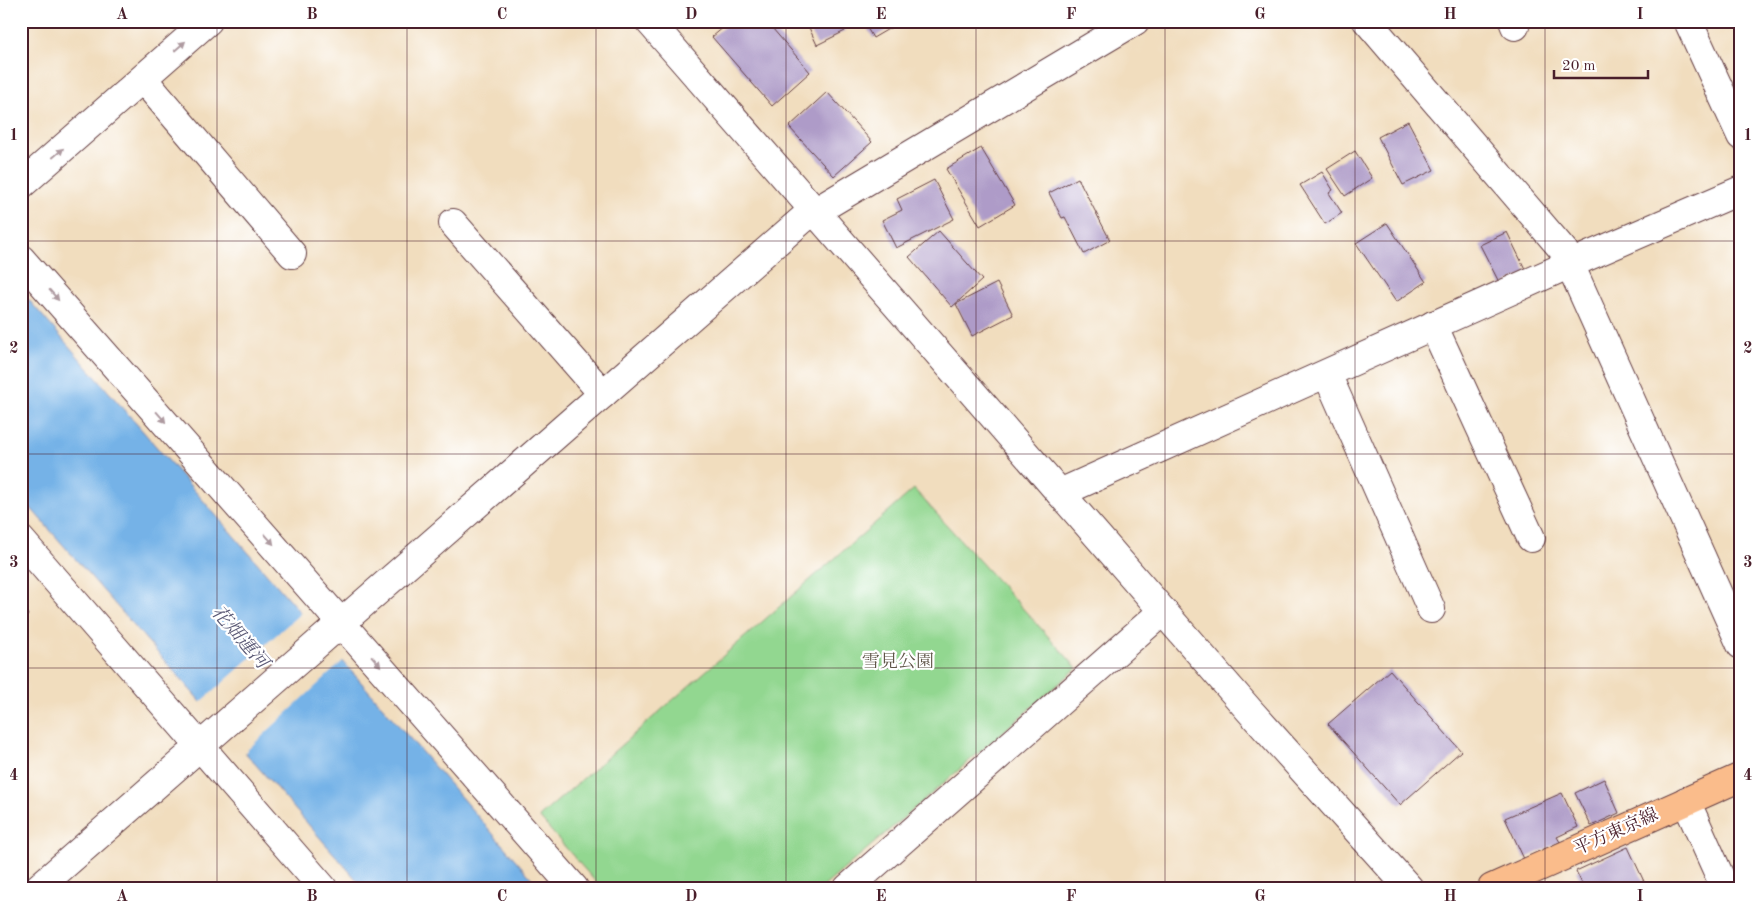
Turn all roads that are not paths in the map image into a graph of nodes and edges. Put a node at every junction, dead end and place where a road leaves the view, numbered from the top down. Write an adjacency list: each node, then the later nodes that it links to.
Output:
1 (208, 21): 6 (street, one-way to 1)
2 (649, 21): 10 (street)
3 (1135, 21): 10 (street)
4 (1367, 21): 14 (street)
5 (1688, 21): 7 (street)
6 (143, 78): 8 (street, one-way to 6); 12 (street)
7 (1741, 136)
8 (21, 185)
9 (1741, 190): 14 (street)
10 (815, 211): 17 (street); 18 (street)
11 (454, 223): 17 (street)
12 (292, 254)
13 (21, 259): 23 (street, one-way to 23)
14 (1570, 264): 15 (street); 24 (street)
15 (1433, 325): 16 (street); 19 (street)
16 (1327, 374): 18 (street); 21 (street)
17 (603, 394): 23 (street)
18 (1060, 493): 22 (street)
19 (1531, 538)
20 (21, 540): 25 (street)
21 (1431, 609)
22 (1163, 611): 31 (street); 32 (street)
23 (337, 625): 25 (street); 30 (street, one-way to 30)
24 (1741, 645)
25 (205, 740): 28 (street); 29 (street)
26 (1741, 777): 27 (main road, 平方東京線)
27 (1686, 801): 33 (main road, 平方東京線); 34 (street)
28 (38, 888)
29 (323, 888)
30 (574, 888)
31 (848, 888)
32 (1408, 888)
33 (1492, 888)
34 (1725, 888)

